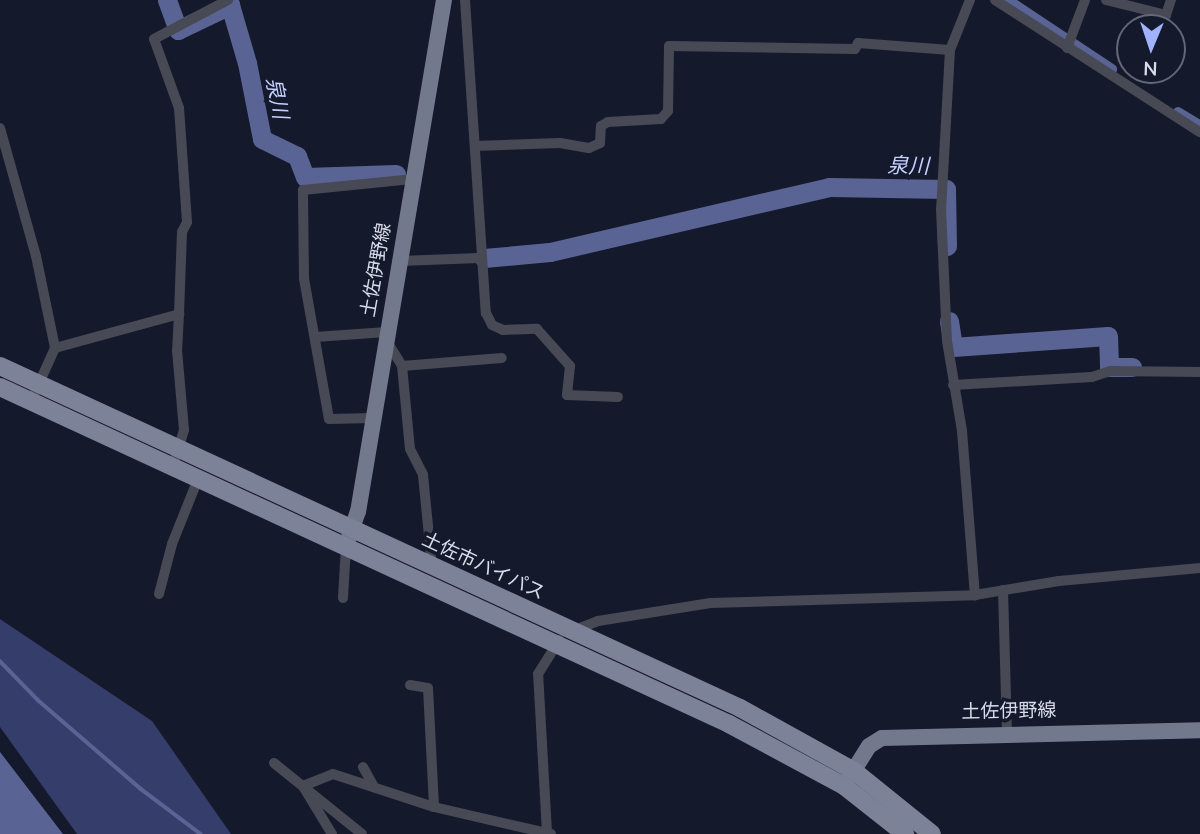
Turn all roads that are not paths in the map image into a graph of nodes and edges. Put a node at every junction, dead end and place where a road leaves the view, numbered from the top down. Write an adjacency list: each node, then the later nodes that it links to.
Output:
1 (228, 0): 17 (street)
2 (444, 0): 14 (main road, 土佐伊野線)
3 (465, 0): 13 (street)
4 (970, 0): 10 (street)
5 (995, 0): 9 (street)
6 (1085, 0): 9 (street)
7 (1106, 0): 8 (street)
8 (1171, 0)
9 (1067, 48): 12 (street)
10 (950, 50): 13 (street); 26 (street)
11 (0, 128): 20 (street)
12 (1200, 132)
13 (475, 146): 15 (street)
14 (414, 179): 16 (main road, 土佐伊野線); 19 (street)
15 (479, 258): 16 (street); 28 (street)
16 (400, 261): 18 (main road, 土佐伊野線)
17 (180, 314): 20 (street); 31 (street)
18 (387, 336): 19 (street); 23 (street); 30 (main road, 土佐伊野線)
19 (315, 337): 30 (street)
20 (55, 348): 25 (street)
21 (502, 358): 23 (street)
22 (0, 366): 25 (highway, 土佐市バイパス)
23 (402, 366): 35 (street)
24 (1200, 372): 26 (street)
25 (39, 385): 29 (street); 31 (highway, 土佐市バイパス)
26 (953, 385): 39 (street)
27 (0, 387): 29 (highway, 土佐市バイパス)
28 (618, 397)
29 (31, 401): 32 (highway, 土佐市バイパス)
30 (373, 418): 34 (main road, 土佐伊野線)
31 (179, 450): 32 (street); 34 (highway, 土佐市バイパス)
32 (173, 467): 33 (highway, 土佐市バイパス)
33 (198, 479): 34 (highway, 土佐市バイパス); 38 (street)
34 (349, 538): 35 (highway, 土佐市バイパス); 40 (street); 42 (highway, 土佐市バイパス)
35 (432, 566): 41 (highway, 土佐市バイパス)
36 (1200, 568): 37 (street)
37 (1003, 590): 39 (street); 45 (street)
38 (159, 594)
39 (975, 596): 41 (street)
40 (343, 598)
41 (572, 631): 42 (street); 48 (highway, 土佐市バイパス)
42 (554, 643): 48 (highway, 土佐市バイパス); 54 (street)
43 (410, 685): 51 (street)
44 (1200, 730): 45 (main road, 土佐伊野線)
45 (1007, 733): 48 (main road, 土佐伊野線)
46 (274, 763): 49 (street)
47 (363, 767): 50 (street)
48 (849, 779): 55 (highway, 土佐市バイパス); 56 (highway, 土佐市バイパス)
49 (303, 786): 50 (street); 52 (street); 53 (street)
50 (374, 787): 51 (street)
51 (434, 807): 54 (street)
52 (332, 834)
53 (362, 834)
54 (549, 834)
55 (905, 834)
56 (932, 834)

